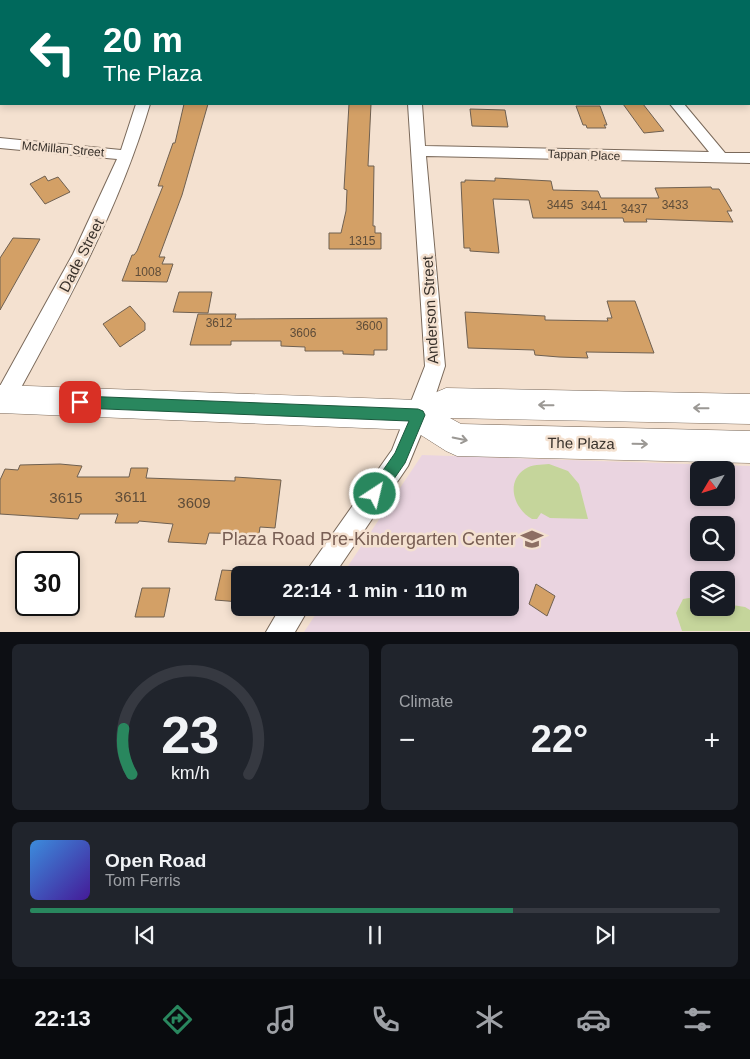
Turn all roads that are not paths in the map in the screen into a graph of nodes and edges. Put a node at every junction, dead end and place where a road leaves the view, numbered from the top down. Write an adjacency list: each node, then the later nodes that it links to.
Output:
1 (143, 105): 6 (street, Dade Street)
2 (415, 105): 5 (street, Anderson Street)
3 (678, 105): 7 (street)
4 (0, 143): 6 (street, McMillan Street)
5 (419, 151): 7 (street, Tappan Place); 11 (street, Anderson Street)
6 (126, 155): 9 (street, Dade Street)
7 (721, 157): 8 (street, Tappan Place)
8 (750, 158)
9 (2, 399): 11 (main road)
10 (750, 409): 11 (main road, one-way to 11)
11 (418, 415): 12 (main road, The Plaza, one-way to 12); 13 (street, Anderson Street)
12 (750, 447)
13 (325, 566)
14 (291, 616): 15 (street)
15 (280, 632)

